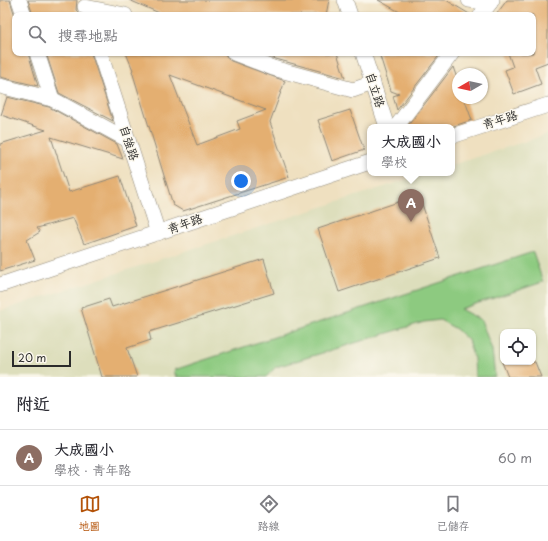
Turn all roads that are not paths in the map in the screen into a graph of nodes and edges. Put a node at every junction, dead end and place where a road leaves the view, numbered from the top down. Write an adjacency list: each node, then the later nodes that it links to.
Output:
1 (19, 0): 6 (street)
2 (345, 0): 8 (street)
3 (469, 0): 4 (street)
4 (491, 1): 9 (street)
5 (85, 8): 7 (street)
6 (23, 12)
7 (108, 12)
8 (349, 12)
9 (482, 12)
10 (38, 56): 17 (street)
11 (101, 56): 22 (street, 自強路)
12 (242, 56): 15 (street)
13 (364, 56): 15 (street, 自立路)
14 (450, 56): 20 (street)
15 (372, 83): 19 (street, 自立路)
16 (0, 86): 17 (street)
17 (52, 99): 22 (street)
18 (548, 105): 21 (street, 青年路)
19 (386, 124)
20 (398, 124)
21 (455, 135)
22 (128, 140): 24 (street, 自強路)
23 (367, 163): 24 (street, 青年路)
24 (158, 233): 25 (street, 青年路)
25 (0, 285)

